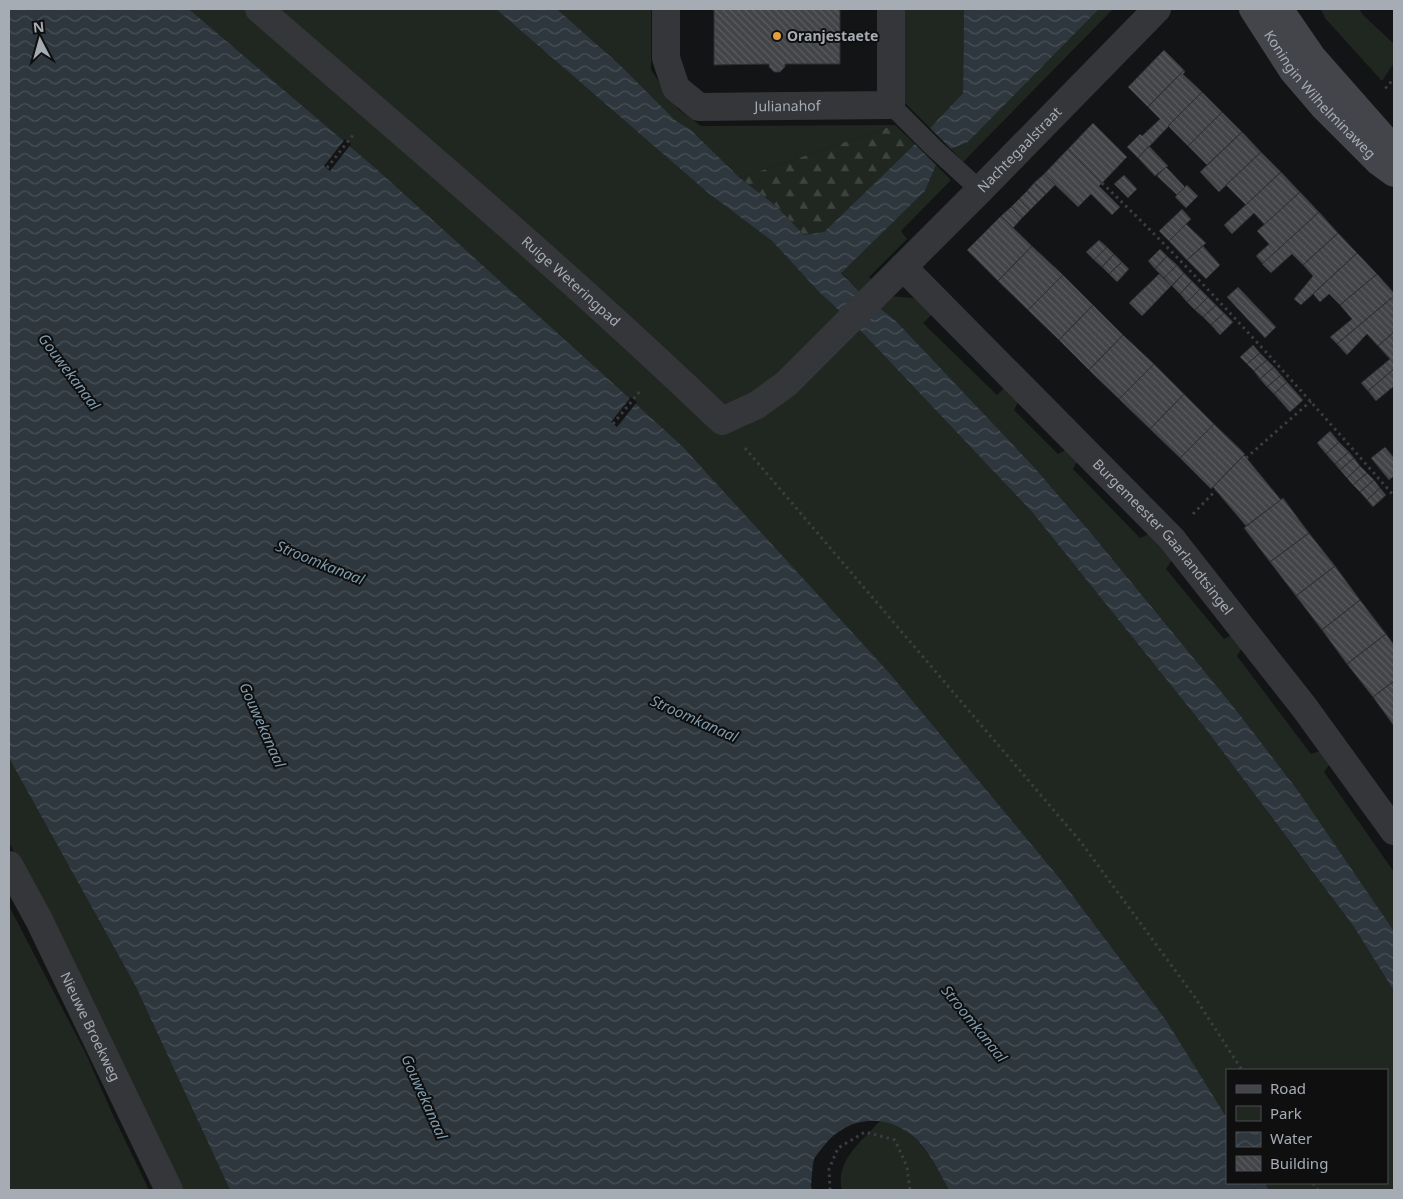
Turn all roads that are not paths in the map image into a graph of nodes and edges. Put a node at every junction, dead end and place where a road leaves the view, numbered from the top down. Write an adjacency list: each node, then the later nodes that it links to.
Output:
1 (259, 9): 12 (street, Ruige Weteringpad)
2 (666, 9): 7 (street, Julianahof)
3 (891, 9): 7 (street)
4 (1157, 9): 10 (street, Nachtegaalstraat)
5 (1253, 9): 9 (main road, Koningin Wilhelminaweg)
6 (1279, 9): 8 (main road, Koningin Wilhelminaweg)
7 (891, 105): 10 (lane)
8 (1394, 150)
9 (1394, 174)
10 (980, 190): 11 (street, Nachtegaalstraat)
11 (903, 267): 12 (street, Nachtegaalstraat); 13 (street, Burgemeester Gaarlandtsingel)
12 (722, 421)
13 (1394, 831)
14 (9, 865): 15 (street, Nieuwe Broekweg)
15 (169, 1190)

